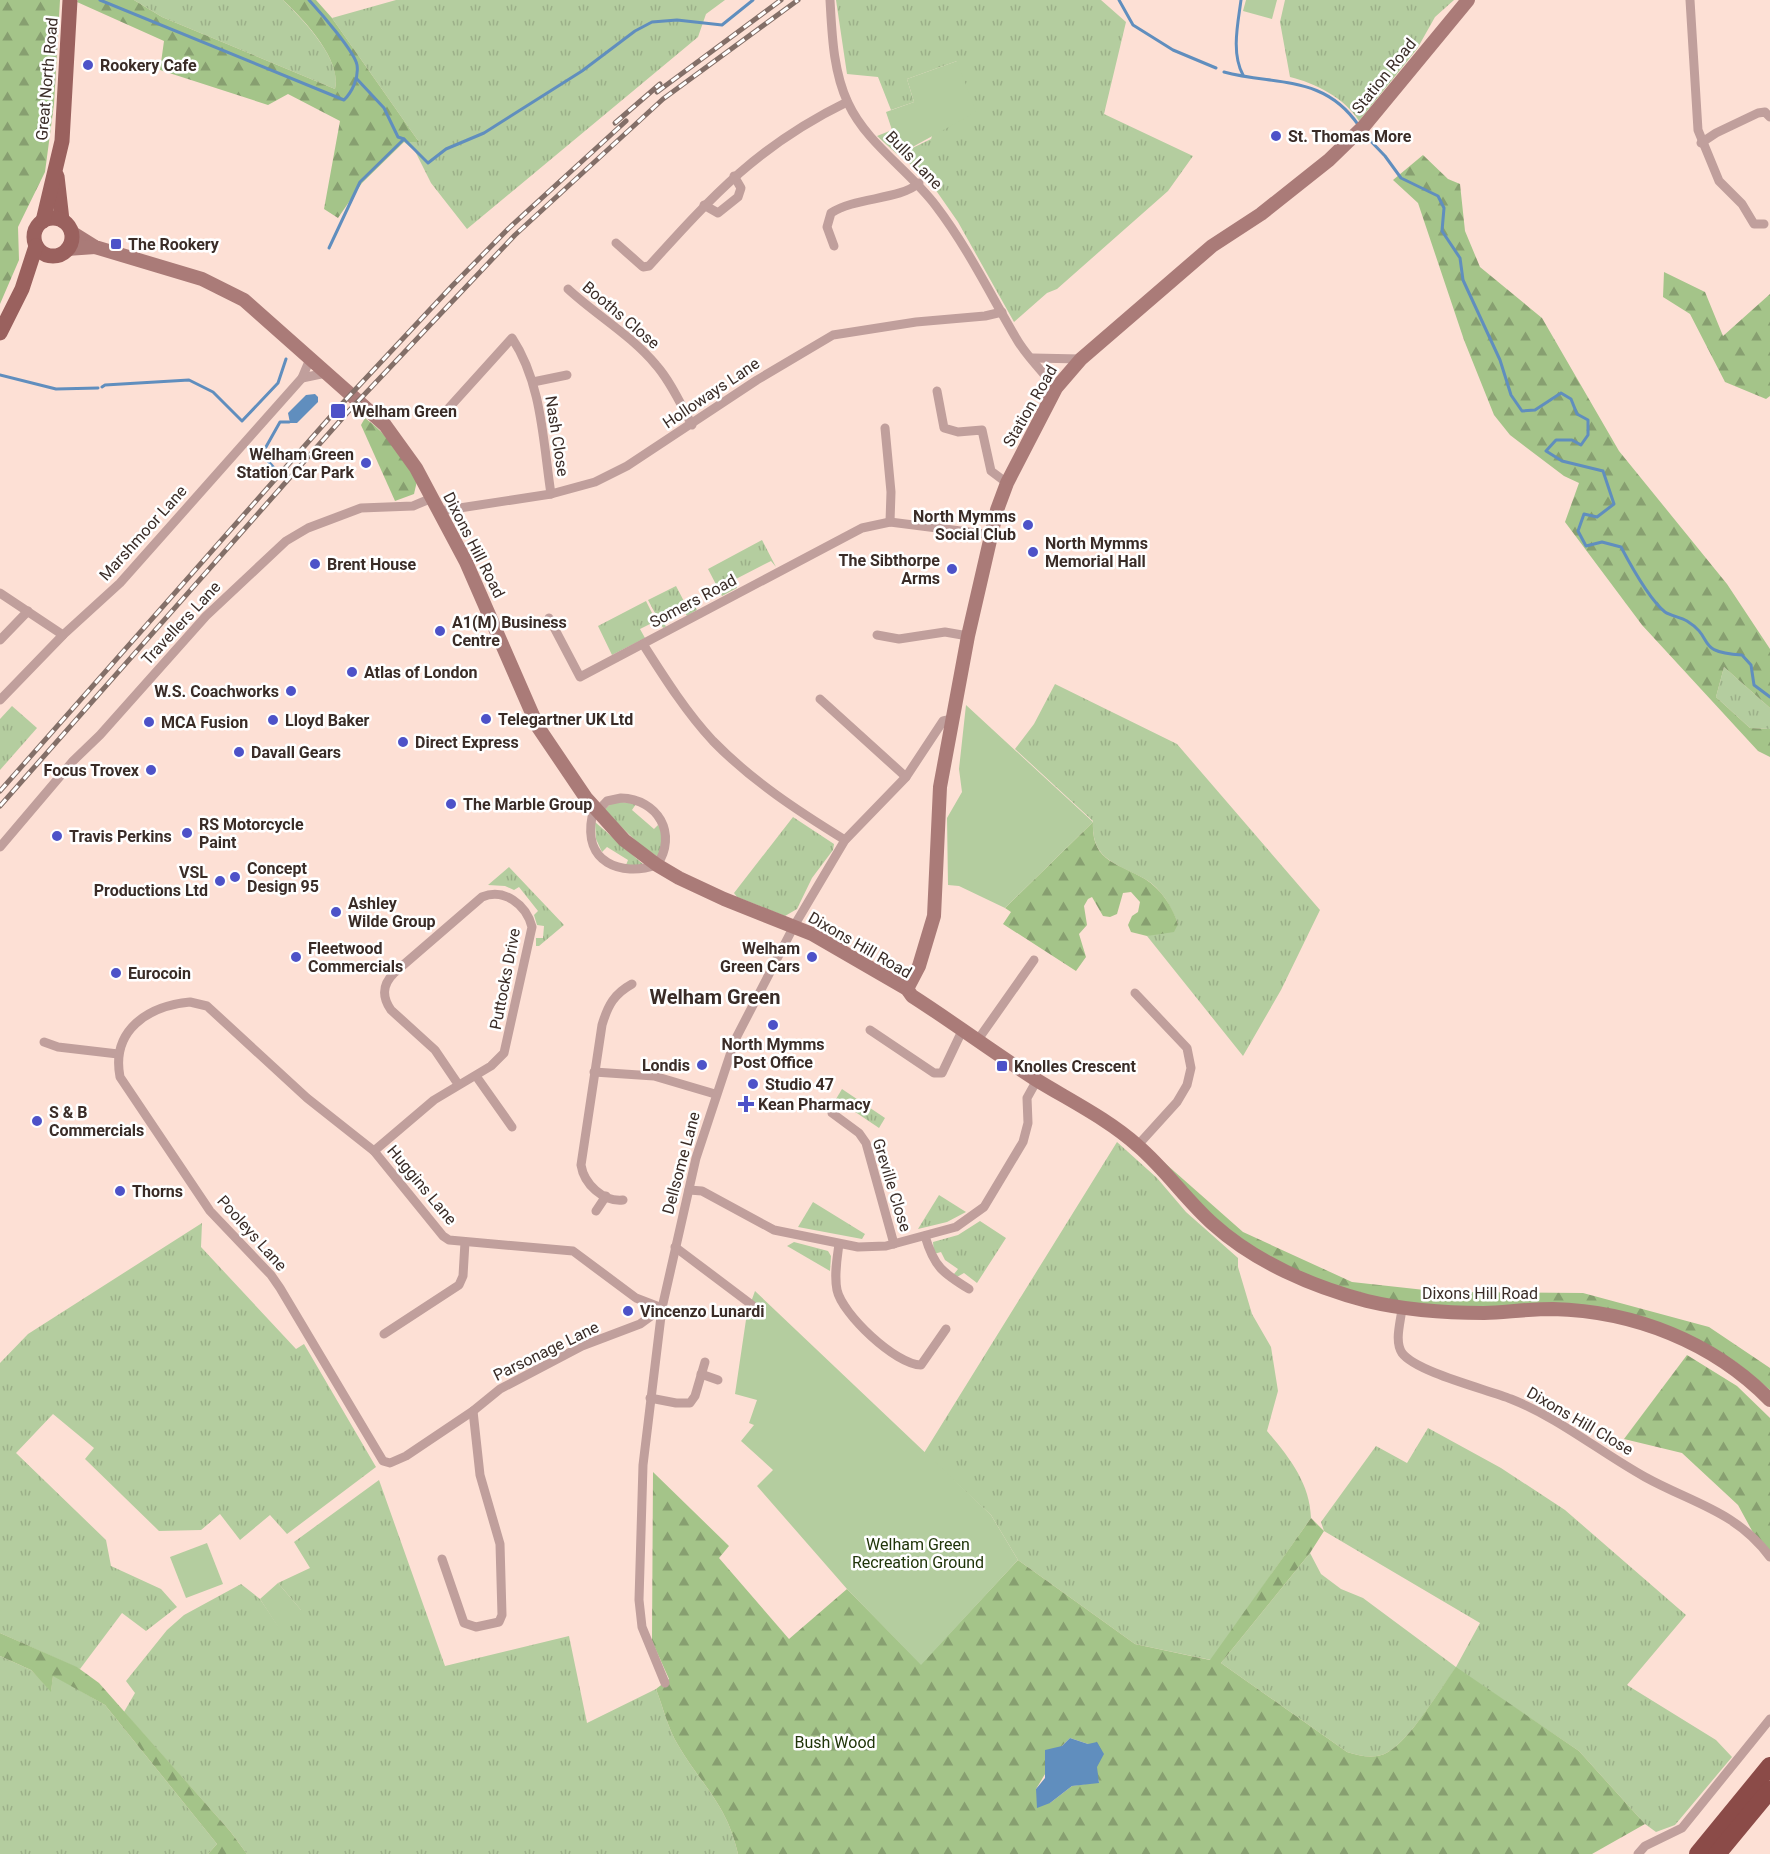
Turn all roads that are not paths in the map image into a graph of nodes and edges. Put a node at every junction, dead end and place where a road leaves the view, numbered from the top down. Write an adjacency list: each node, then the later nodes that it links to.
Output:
1 (70, 0): 8 (main road, Great North Road)
2 (830, 0): 5 (street, Bulls Lane)
3 (1467, 0): 26 (street, Station Road)
4 (1690, 0): 7 (street)
5 (848, 102): 9 (street); 10 (street, Bulls Lane)
6 (1770, 117): 7 (street)
7 (1701, 143): 13 (street)
8 (56, 161): 12 (main road, Great North Road); 14 (main road, Great North Road)
9 (734, 176): 11 (street); 11 (street)
10 (919, 183): 17 (street); 22 (street, Bulls Lane)
11 (704, 205): 15 (street)
12 (43, 221): 14 (main road); 16 (main road)
13 (1764, 224)
14 (66, 226): 18 (street, Dixons Hill Road); 19 (main road)
15 (616, 243)
16 (36, 246): 19 (main road); 20 (main road)
17 (834, 246)
18 (95, 247): 19 (street, Dixons Hill Road); 25 (street, Dixons Hill Road)
19 (60, 253): 20 (main road)
20 (22, 289): 23 (main road)
21 (568, 289): 34 (street, Booths Close)
22 (1002, 312): 24 (street, Bulls Lane); 34 (street, Holloways Lane)
23 (0, 333)
24 (1033, 358): 26 (street); 31 (street, Bulls Lane)
25 (310, 359): 28 (street, Dixons Hill Road); 29 (street, Marshmoor Lane)
26 (1081, 359): 31 (street, Station Road)
27 (567, 375): 30 (street, Nash Close)
28 (329, 376): 29 (street); 38 (street, Dixons Hill Road)
29 (302, 378): 46 (street, Marshmoor Lane)
30 (533, 382): 33 (street, Nash Close); 37 (street, Nash Close)
31 (1056, 388): 36 (street, Station Road)
32 (937, 391): 36 (street)
33 (447, 410)
34 (692, 425): 37 (street, Holloways Lane)
35 (885, 428): 40 (street)
36 (1007, 483): 41 (street, Station Road)
37 (551, 494): 39 (street, Holloways Lane)
38 (432, 498): 39 (street, Dixons Hill Road); 56 (street, Travellers Lane)
39 (440, 511): 54 (street, Dixons Hill Road)
40 (890, 522): 41 (street, Somers Road); 49 (street, Somers Road)
41 (992, 535): 47 (street, Station Road)
42 (0, 594): 43 (street)
43 (28, 611): 46 (street); 48 (street)
44 (549, 618): 49 (street)
45 (877, 634): 47 (street)
46 (63, 635): 51 (street, Marshmoor Lane)
47 (968, 636): 52 (street, Station Road)
48 (0, 640)
49 (643, 644): 55 (street, Somers Road)
50 (820, 699): 53 (street)
51 (0, 700)
52 (952, 719): 53 (street, Dellsome Lane); 61 (street, Station Road)
53 (906, 777): 55 (street, Dellsome Lane)
54 (596, 811): 57 (street, Dixons Hill Road); 57 (street); 57 (street)
55 (845, 840): 58 (street, Dellsome Lane)
56 (0, 847)
57 (657, 865): 58 (street, Dixons Hill Road)
58 (794, 926): 61 (street, Dixons Hill Road); 72 (street, Dellsome Lane)
59 (1034, 960): 65 (street)
60 (632, 984): 68 (street)
61 (907, 989): 64 (street, Dixons Hill Road)
62 (1135, 993): 75 (street)
63 (870, 1030): 64 (street)
64 (962, 1031): 65 (street, Dixons Hill Road)
65 (977, 1041): 70 (street, Dixons Hill Road)
66 (44, 1042): 67 (street)
67 (118, 1054): 76 (street, Huggins Lane); 98 (street, Pooleys Lane)
68 (594, 1072): 72 (street); 78 (street)
69 (476, 1076): 71 (street, Puttocks Drive); 71 (street, Puttocks Drive); 74 (street)
70 (1037, 1080): 75 (street, Dixons Hill Road); 81 (street)
71 (458, 1084): 76 (street, Puttocks Drive)
72 (715, 1094): 77 (street, Dellsome Lane)
73 (832, 1113): 84 (street, Greville Close)
74 (512, 1127)
75 (1138, 1145): 89 (street, Dixons Hill Road)
76 (374, 1151): 82 (street, Huggins Lane)
77 (688, 1190): 83 (street); 85 (street, Dellsome Lane)
78 (606, 1196): 79 (street); 80 (street)
79 (623, 1200)
80 (596, 1211)
81 (925, 1236): 84 (street); 86 (street)
82 (465, 1242): 88 (street, Huggins Lane); 91 (street)
83 (839, 1244): 84 (street); 90 (street)
84 (894, 1244)
85 (675, 1247): 87 (street); 88 (street, Dellsome Lane)
86 (969, 1289)
87 (753, 1305)
88 (662, 1308): 95 (street, Dellsome Lane); 97 (street, Parsonage Lane)
89 (1402, 1308): 96 (street, Dixons Hill Road); 99 (street, Dixons Hill Close)
90 (946, 1329)
91 (384, 1334)
92 (705, 1362): 93 (street)
93 (701, 1374): 94 (street); 95 (street)
94 (718, 1380)
95 (650, 1398): 101 (street, Dellsome Lane)
96 (1770, 1400)
97 (473, 1411): 98 (street, Parsonage Lane); 100 (street)
98 (386, 1462)
99 (1770, 1557)
100 (442, 1559)
101 (665, 1683)
102 (1770, 1719): 105 (street)
103 (1770, 1766): 106 (highway)
104 (1770, 1790): 107 (highway)
105 (1638, 1854)
106 (1698, 1854)
107 (1717, 1854)

